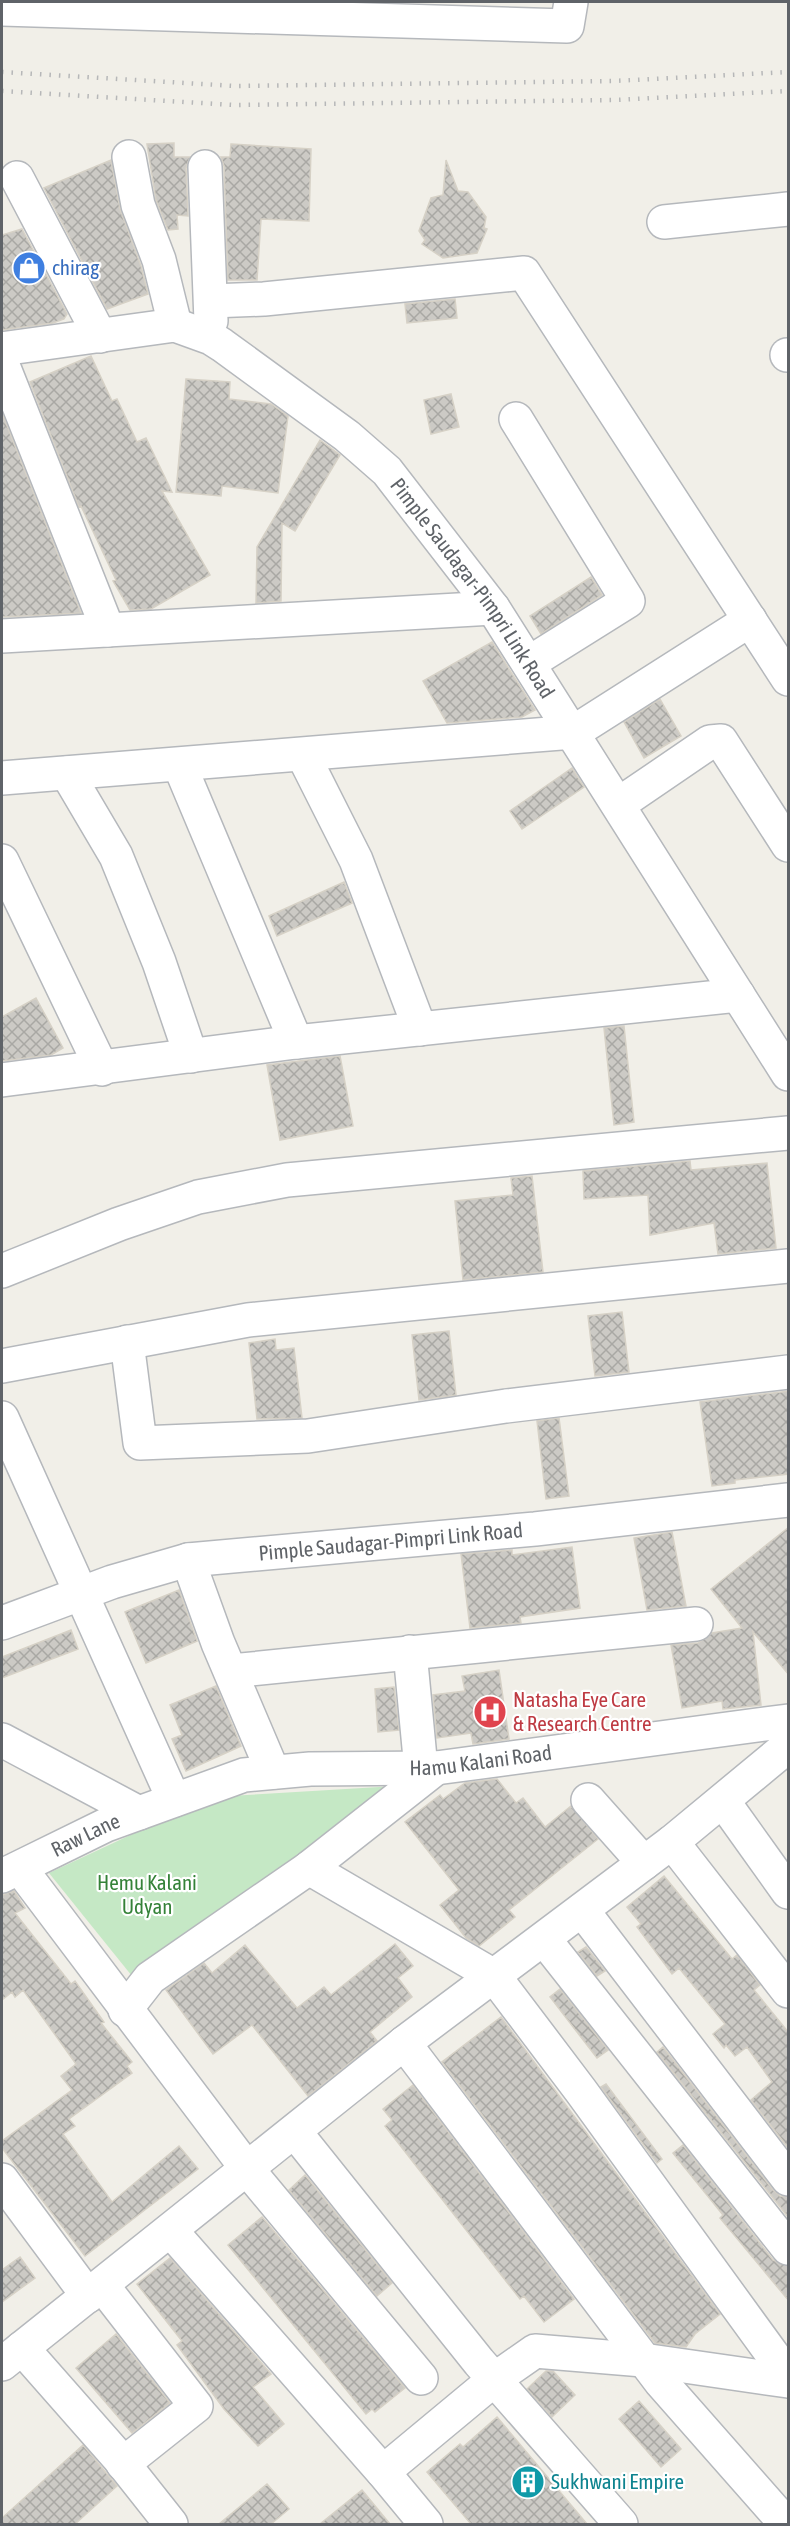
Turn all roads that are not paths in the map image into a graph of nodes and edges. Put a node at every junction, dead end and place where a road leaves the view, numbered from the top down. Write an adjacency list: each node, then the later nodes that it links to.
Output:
1 (571, 2): 2 (street)
2 (2, 9)
3 (129, 157): 9 (street)
4 (205, 167): 8 (street)
5 (17, 178): 10 (street)
6 (789, 209): 7 (street)
7 (664, 222)
8 (211, 301): 11 (street); 16 (street)
9 (175, 325): 10 (street, Pimple Saudagar-Pimpri Link Road); 11 (street, Pimple Saudagar-Pimpri Link Road)
10 (100, 336): 12 (street, Pimple Saudagar-Pimpri Link Road)
11 (211, 338): 15 (street, Pimple Saudagar-Pimpri Link Road)
12 (2, 349)
13 (2, 363): 17 (street)
14 (516, 419): 19 (street)
15 (493, 608): 17 (street); 19 (street, Pimple Saudagar-Pimpri Link Road)
16 (750, 620): 20 (street); 21 (street)
17 (108, 630): 18 (street)
18 (2, 636)
19 (529, 663): 21 (street, Pimple Saudagar-Pimpri Link Road)
20 (789, 679)
21 (574, 732): 22 (street); 26 (street, Pimple Saudagar-Pimpri Link Road)
22 (303, 755): 23 (street); 30 (street)
23 (180, 765): 24 (street); 31 (street)
24 (67, 773): 25 (street); 32 (street)
25 (2, 778)
26 (619, 804): 27 (street); 29 (street, Pimple Saudagar-Pimpri Link Road)
27 (789, 845)
28 (2, 861): 33 (street)
29 (738, 995): 30 (street); 34 (street, Pimple Saudagar-Pimpri Link Road)
30 (420, 1029): 31 (street)
31 (296, 1042): 32 (street)
32 (191, 1056): 33 (street)
33 (102, 1069): 35 (street)
34 (789, 1074)
35 (2, 1080)
36 (789, 1133): 38 (street)
37 (789, 1266): 39 (street)
38 (2, 1271)
39 (127, 1342): 40 (street); 41 (street)
40 (2, 1366)
41 (789, 1372)
42 (2, 1418): 45 (street)
43 (789, 1500): 44 (street, Pimple Saudagar-Pimpri Link Road)
44 (188, 1560): 45 (street, Pimple Saudagar-Pimpri Link Road); 49 (street)
45 (80, 1593): 46 (street, Pimple Saudagar-Pimpri Link Road); 55 (street)
46 (2, 1623)
47 (696, 1624): 48 (street)
48 (410, 1652): 49 (street); 53 (street)
49 (231, 1671): 54 (street)
50 (789, 1721): 53 (street, Hamu Kalani Road)
51 (2, 1740): 58 (street)
52 (789, 1746): 57 (street)
53 (429, 1768): 54 (street, Hamu Kalani Road); 61 (street)
54 (273, 1772): 55 (street, Hamu Kalani Road)
55 (174, 1800): 58 (street, Raw Lane)
56 (588, 1800): 60 (street)
57 (723, 1801): 59 (street); 63 (street)
58 (139, 1813): 62 (street, Raw Lane)
59 (672, 1842): 60 (street); 67 (street)
60 (644, 1863): 64 (street)
61 (309, 1868): 66 (street); 68 (street)
62 (11, 1872): 68 (street)
63 (789, 1892)
64 (582, 1910): 65 (street); 72 (street)
65 (544, 1939): 66 (street); 75 (street)
66 (494, 1976): 69 (street); 79 (street)
67 (789, 1991)
68 (125, 2010): 71 (street)
69 (404, 2043): 70 (street); 78 (street)
70 (295, 2132): 71 (street); 81 (street)
71 (248, 2169): 74 (street); 80 (street)
72 (789, 2179)
73 (2, 2180): 76 (street)
74 (171, 2231): 76 (street); 84 (street)
75 (789, 2248)
76 (95, 2290): 77 (street); 83 (street)
77 (12, 2356): 83 (street)
78 (644, 2360): 81 (street); 82 (street); 88 (street)
79 (789, 2376)
80 (421, 2378)
81 (495, 2379): 84 (street); 87 (street)
82 (789, 2381)
83 (123, 2464): 85 (street)
84 (383, 2472): 86 (street)
85 (171, 2524)
86 (426, 2524)
87 (621, 2524)
88 (786, 2524)

